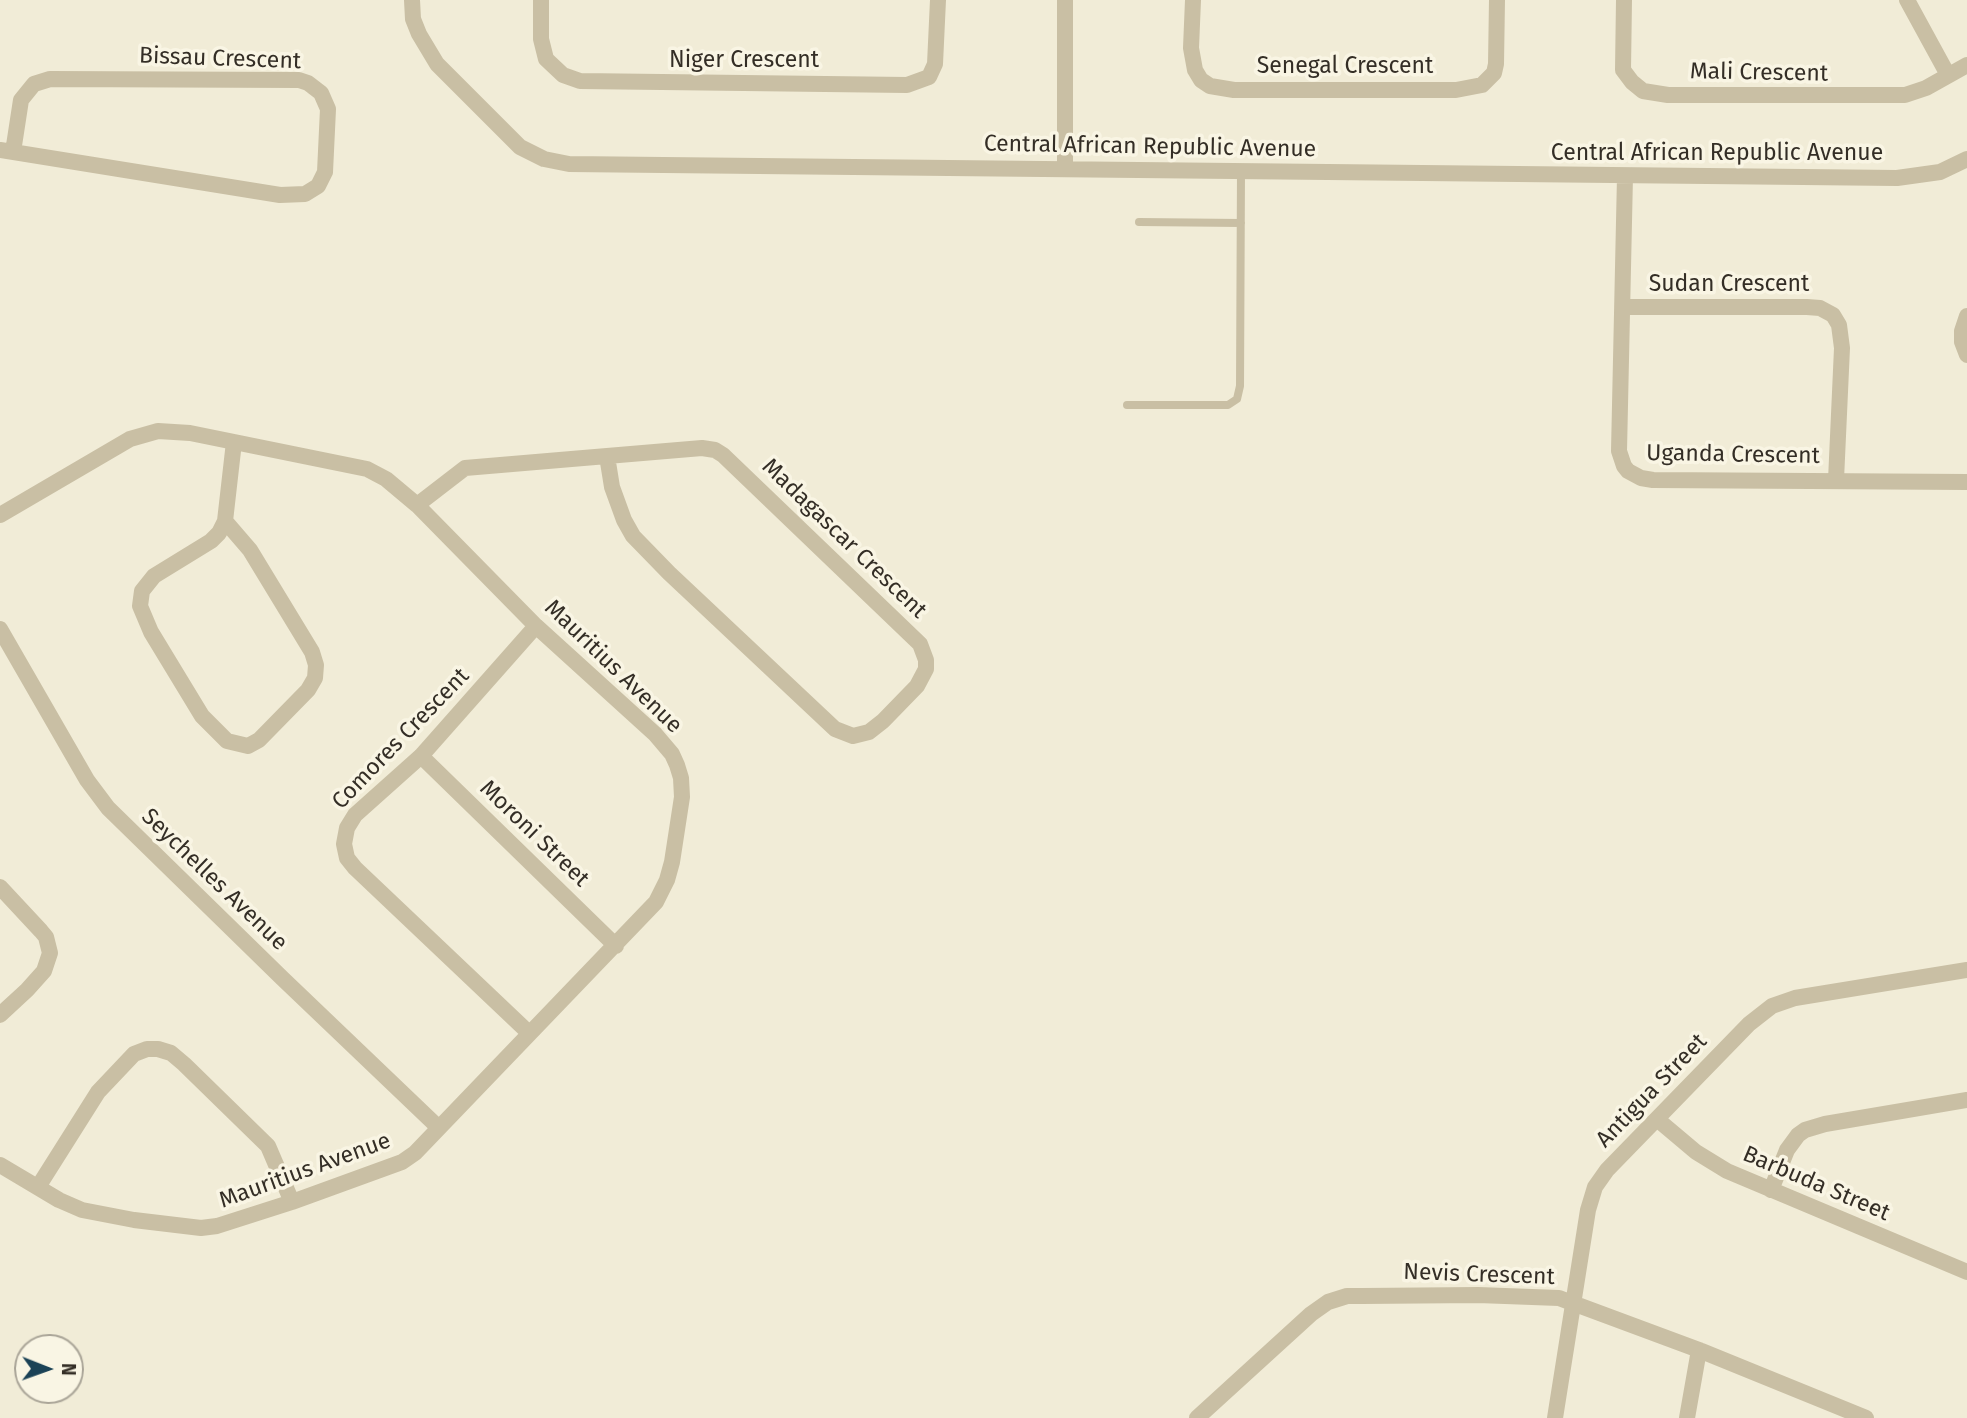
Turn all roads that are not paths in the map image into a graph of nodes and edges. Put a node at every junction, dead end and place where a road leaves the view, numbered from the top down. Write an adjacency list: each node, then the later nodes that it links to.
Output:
1 (412, 0): 13 (street, Central African Republic Avenue)
2 (541, 0): 3 (street, Niger Crescent)
3 (938, 0)
4 (1065, 0): 13 (street)
5 (1193, 0): 6 (street, Senegal Crescent)
6 (1497, 0)
7 (1624, 0): 10 (street, Mali Crescent)
8 (1907, 0): 10 (street)
9 (1967, 65): 10 (street, Mali Crescent)
10 (1948, 75)
11 (6, 151): 11 (street, Bissau Crescent)
12 (1967, 159): 15 (street, Central African Republic Avenue)
13 (1065, 169): 14 (street, Central African Republic Avenue)
14 (1241, 171): 15 (street, Central African Republic Avenue); 17 (lane)
15 (1625, 176): 18 (street, Uganda Crescent)
16 (1139, 222): 17 (lane)
17 (1241, 223): 21 (lane)
18 (1623, 307): 24 (street, Uganda Crescent); 24 (street, Sudan Crescent)
19 (1967, 316): 20 (street)
20 (1967, 355)
21 (1127, 405)
22 (234, 442): 26 (street, Mauritius Avenue); 27 (street, Mauritius Avenue); 28 (street)
23 (607, 456): 23 (street, Madagascar Crescent); 26 (street, Madagascar Crescent)
24 (1836, 480): 25 (street, Uganda Crescent)
25 (1967, 482)
26 (417, 505): 29 (street, Mauritius Avenue)
27 (0, 515)
28 (226, 521): 28 (street)
29 (537, 626): 33 (street, Comores Crescent); 35 (street, Mauritius Avenue)
30 (0, 628): 31 (street, Seychelles Avenue)
31 (15, 654): 32 (street); 41 (street, Seychelles Avenue)
32 (0, 662)
33 (421, 756): 35 (street, Moroni Street); 38 (street, Comores Crescent)
34 (0, 887): 37 (street)
35 (616, 946): 38 (street, Mauritius Avenue)
36 (1967, 970): 40 (street, Antigua Street)
37 (0, 1015)
38 (529, 1033): 41 (street, Mauritius Avenue)
39 (1967, 1100): 44 (street)
40 (1658, 1120): 44 (street, Barbuda Street); 47 (street, Antigua Street)
41 (439, 1128): 45 (street, Mauritius Avenue)
42 (0, 1166): 43 (street, Mauritius Avenue)
43 (38, 1187): 45 (street, Mauritius Avenue); 45 (street)
44 (1771, 1190): 46 (street, Barbuda Street)
45 (292, 1202)
46 (1967, 1272)
47 (1572, 1304): 48 (street, Nevis Crescent); 49 (street, Nevis Crescent); 50 (street, Antigua Street)
48 (1699, 1350): 51 (street); 52 (street, Nevis Crescent)
49 (1197, 1418)
50 (1555, 1418)
51 (1687, 1418)
52 (1866, 1418)

